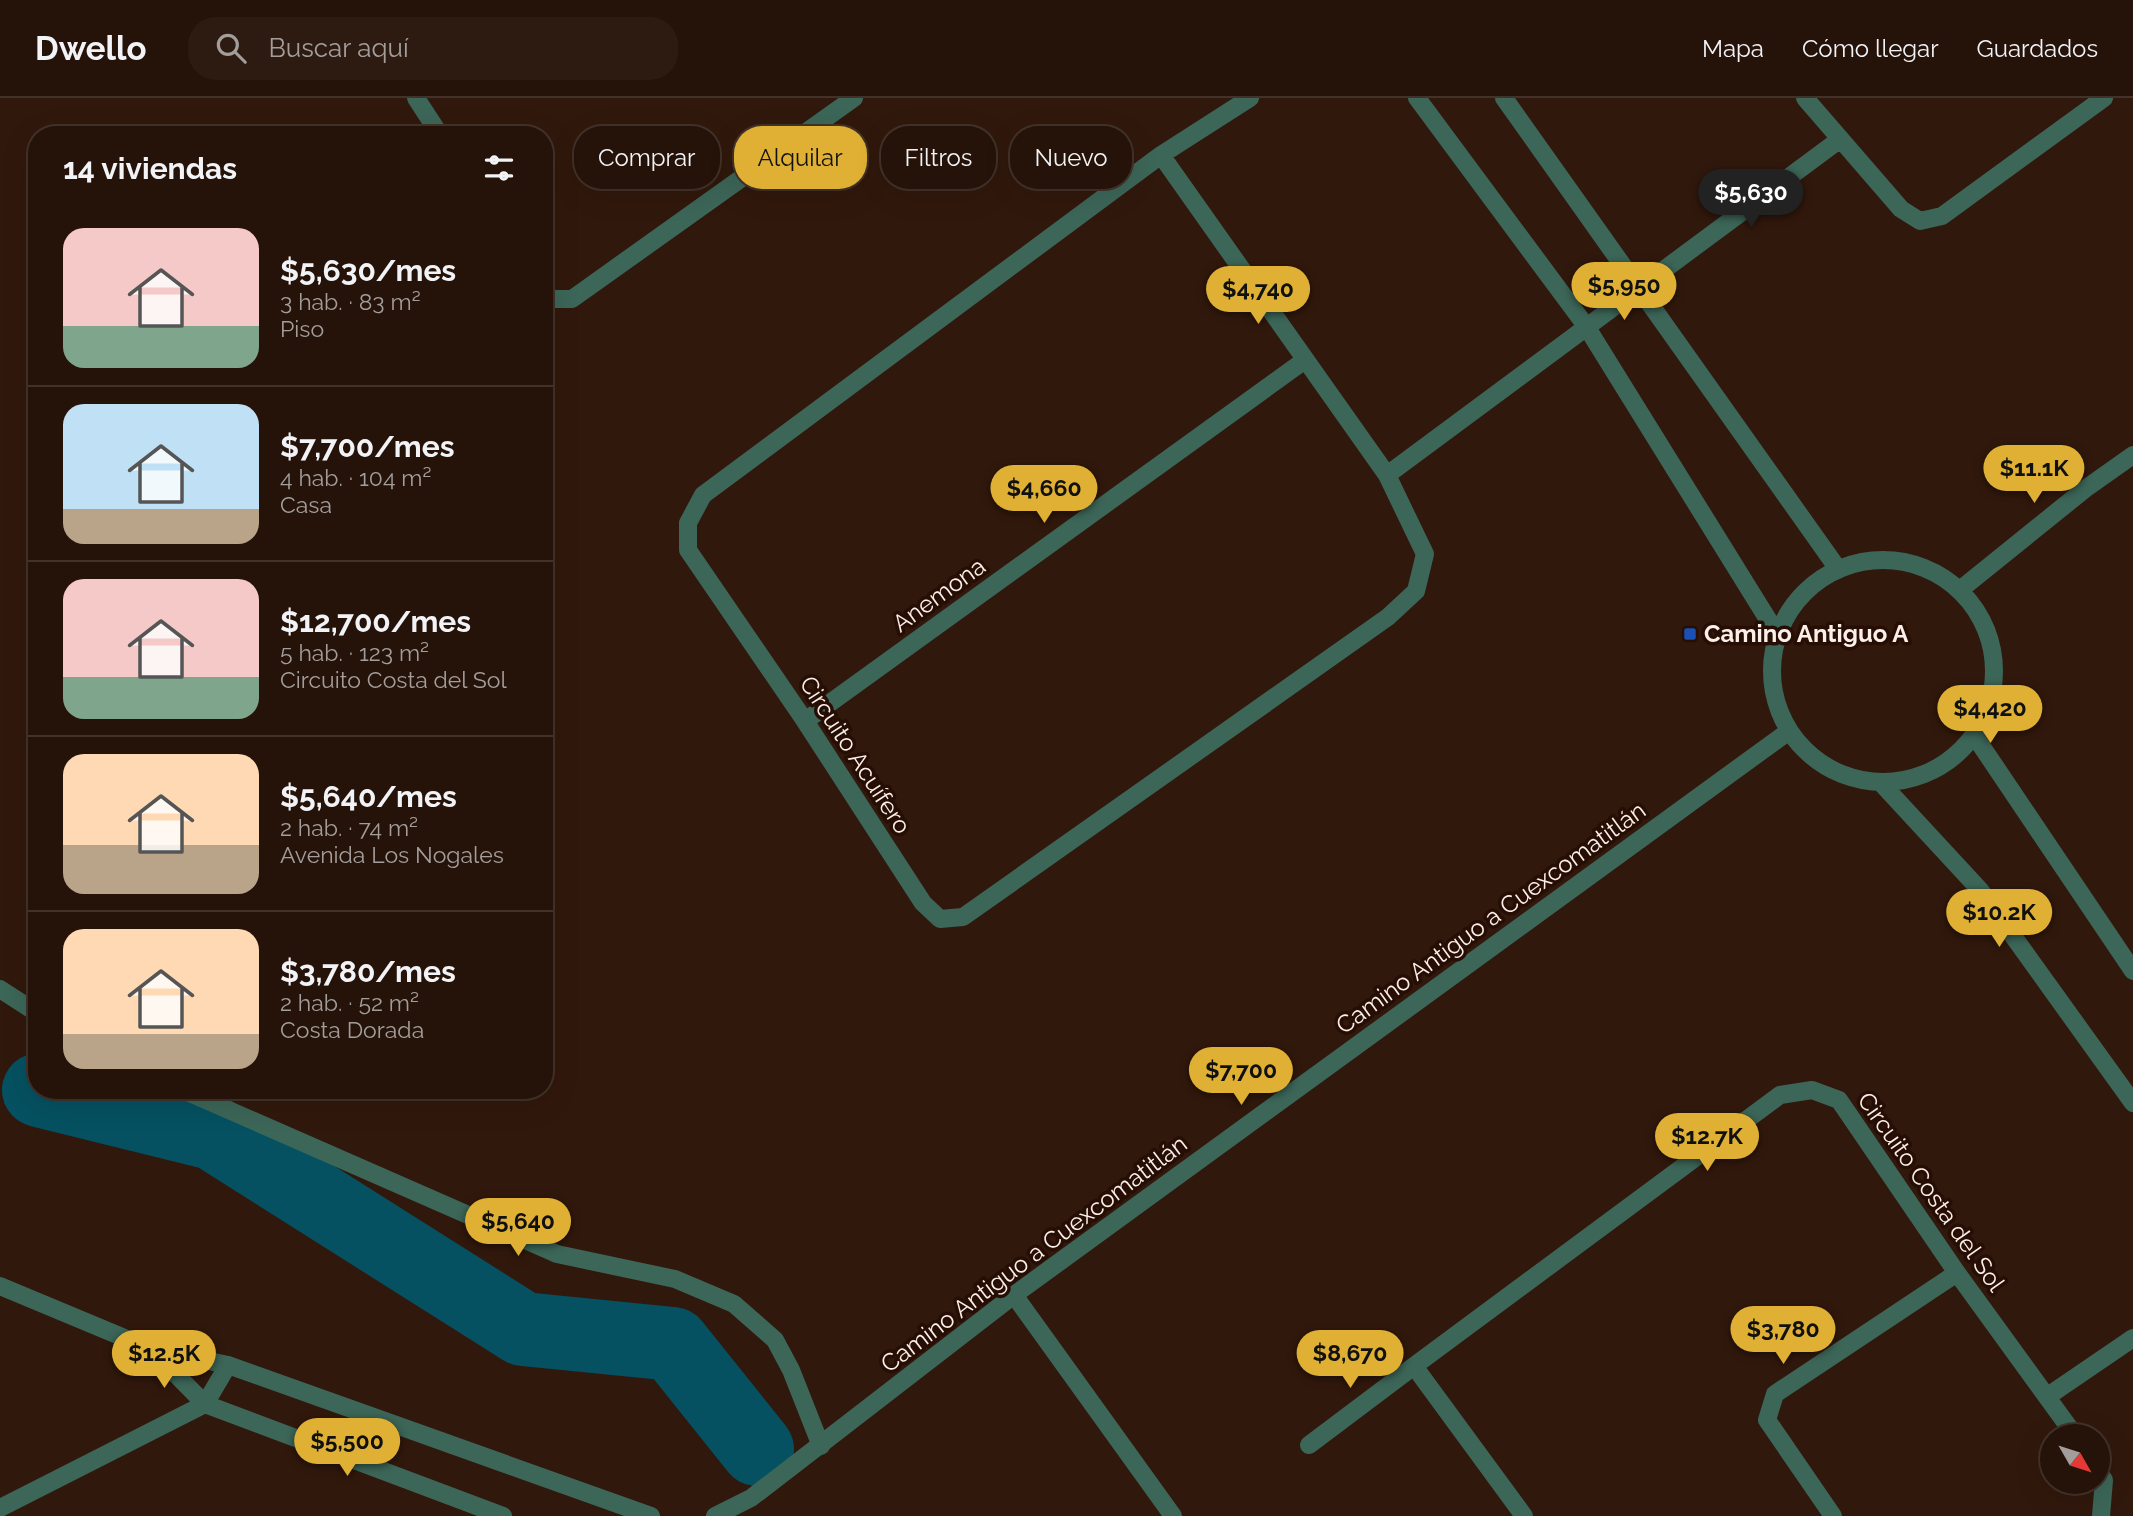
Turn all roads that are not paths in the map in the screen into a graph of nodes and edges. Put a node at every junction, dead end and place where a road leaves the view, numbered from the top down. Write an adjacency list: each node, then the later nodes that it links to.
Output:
1 (854, 98): 12 (street)
2 (1250, 98): 10 (street, Circuito Acuífero)
3 (1417, 98): 13 (street)
4 (1504, 98): 11 (street)
5 (1805, 98): 9 (street)
6 (2104, 98): 9 (street)
7 (419, 99): 8 (street)
8 (434, 126)
9 (1839, 140): 11 (street)
10 (1160, 155): 14 (street, Circuito Acuífero); 20 (street, Circuito Acuífero)
11 (1640, 286): 13 (street); 17 (street)
12 (553, 299)
13 (1586, 326): 16 (street); 19 (street)
14 (1306, 360): 16 (street, Circuito Acuífero); 20 (street, Anemona)
15 (2133, 455): 18 (street)
16 (1387, 475): 20 (street, Circuito Acuífero)
17 (1838, 569): 18 (street); 19 (street)
18 (1961, 589): 22 (street)
19 (1777, 634): 21 (street)
20 (805, 722)
21 (1789, 732): 23 (street); 31 (street, Camino Antiguo a Cuexcomatitlán)
22 (1975, 735): 23 (street); 24 (street)
23 (1881, 783): 28 (street)
24 (2133, 971)
25 (0, 989): 26 (street)
26 (28, 1007)
27 (203, 1099): 40 (street)
28 (2133, 1102)
29 (1956, 1273): 35 (street, Circuito Costa del Sol); 36 (street, Circuito Costa del Sol); 48 (street)
30 (0, 1286): 33 (street)
31 (1014, 1295): 40 (street, Camino Antiguo a Cuexcomatitlán); 46 (street)
32 (2133, 1338): 36 (street)
33 (151, 1349): 34 (street); 37 (street)
34 (228, 1365): 37 (street); 44 (street)
35 (1414, 1366): 39 (street, Circuito Costa del Sol); 47 (street)
36 (2048, 1396): 38 (street, Circuito Costa del Sol)
37 (205, 1404): 42 (street); 43 (street)
38 (2067, 1424)
39 (1309, 1445)
40 (821, 1446): 45 (street, Camino Antiguo a Cuexcomatitlán)
41 (2103, 1494): 49 (street)
42 (0, 1508)
43 (503, 1516)
44 (651, 1516)
45 (715, 1516)
46 (1173, 1516)
47 (1524, 1516)
48 (1833, 1516)
49 (2101, 1516)

